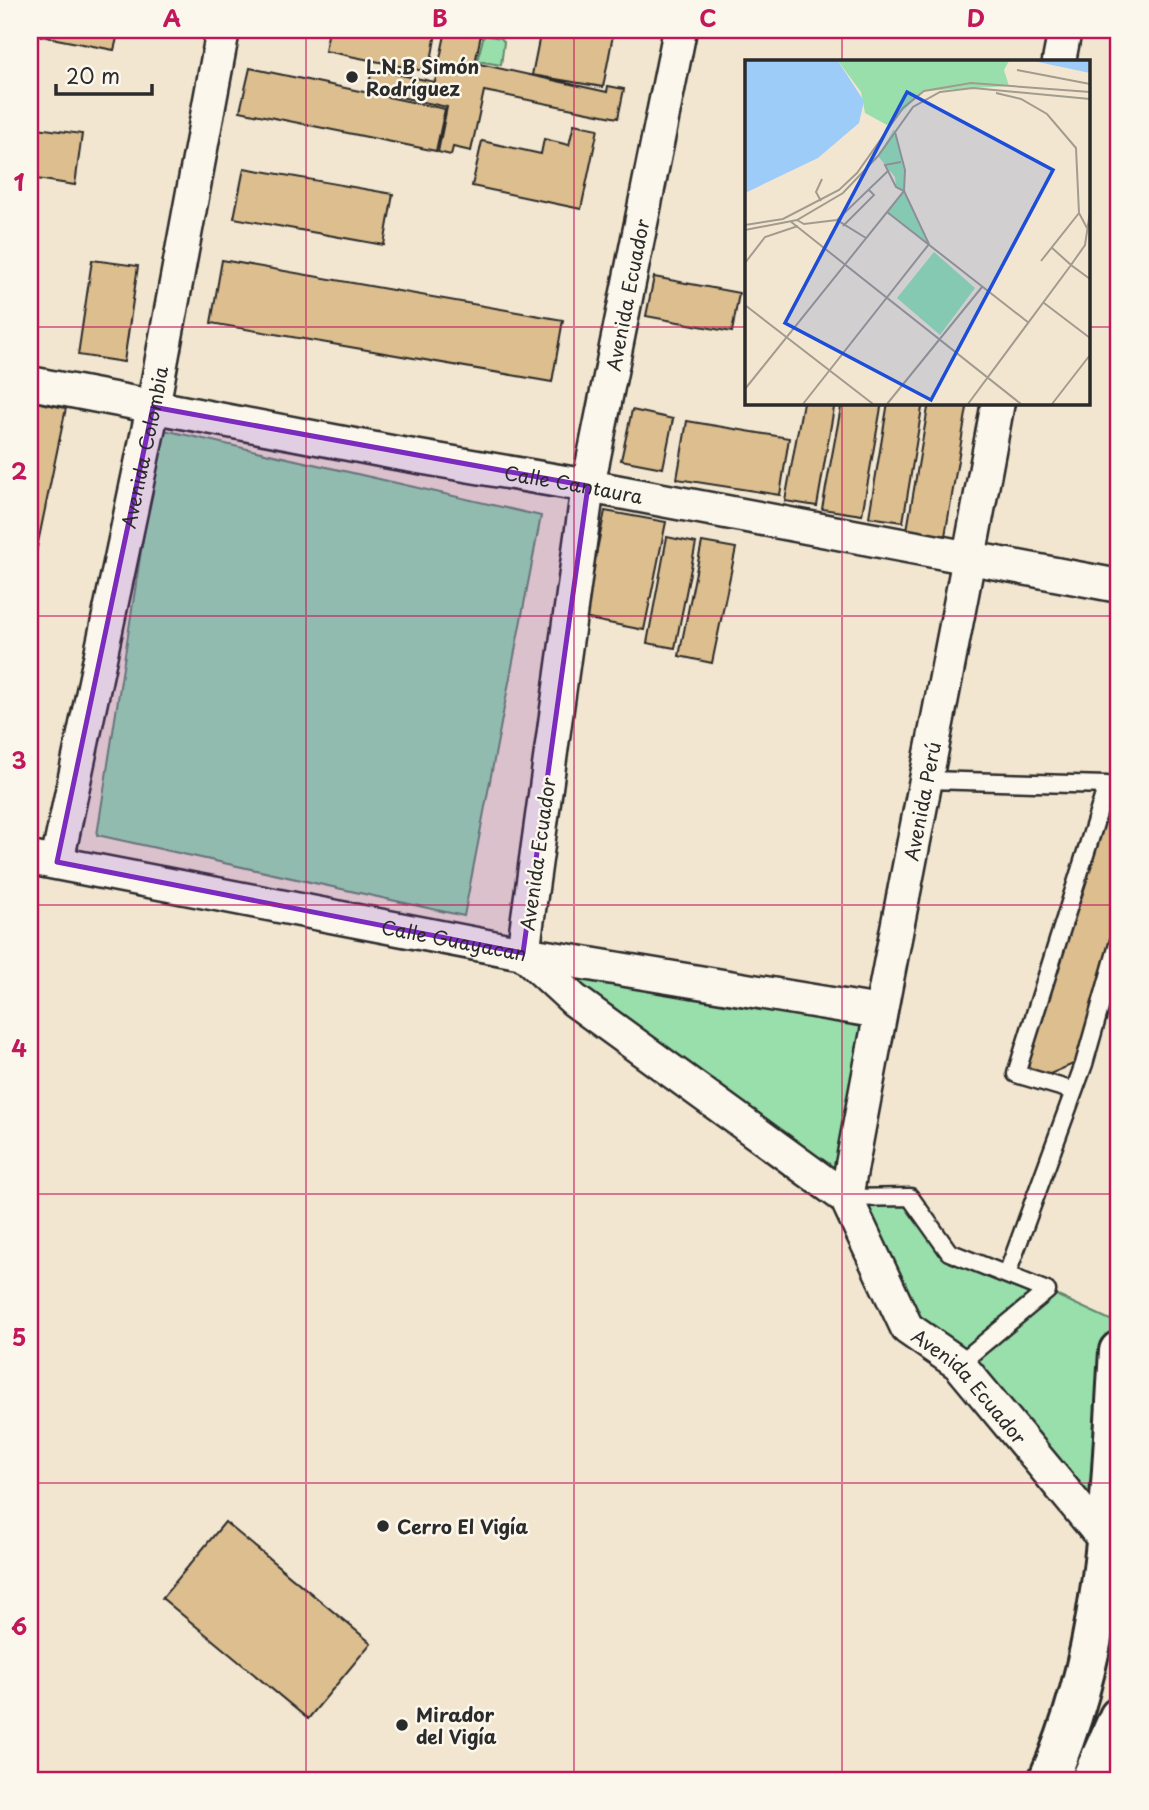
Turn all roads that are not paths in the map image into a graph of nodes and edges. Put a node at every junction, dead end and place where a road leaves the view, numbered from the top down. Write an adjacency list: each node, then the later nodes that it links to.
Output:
1 (223, 30): 7 (street, Avenida Colombia)
2 (680, 30): 8 (street, Avenida Ecuador)
3 (1065, 30): 4 (street)
4 (1059, 60)
5 (30, 383): 7 (street, Calle Cantaura)
6 (998, 404): 9 (street, Avenida Perú)
7 (153, 407): 8 (street, Calle Cantaura); 13 (street, Avenida Colombia)
8 (588, 486): 9 (street, Calle Cantaura); 15 (street, Avenida Ecuador)
9 (970, 558): 10 (street, Calle Cantaura); 11 (street, Avenida Perú)
10 (1119, 586)
11 (926, 780): 12 (lane); 16 (street, Avenida Perú)
12 (1113, 787): 17 (lane)
13 (43, 860): 15 (street, Calle Guayacan)
14 (1119, 941): 17 (lane)
15 (523, 953): 16 (street, Calle Guayacan); 18 (street, Avenida Ecuador)
16 (880, 1012): 18 (street, Avenida Perú)
17 (1074, 1091): 19 (lane)
18 (846, 1198): 19 (lane); 21 (street, Avenida Ecuador)
19 (1007, 1273): 21 (lane)
20 (1119, 1351): 22 (main road)
21 (959, 1364): 22 (street, Avenida Ecuador)
22 (1113, 1550): 24 (main road)
23 (1119, 1717): 25 (main road)
24 (1048, 1780)
25 (1091, 1780)

